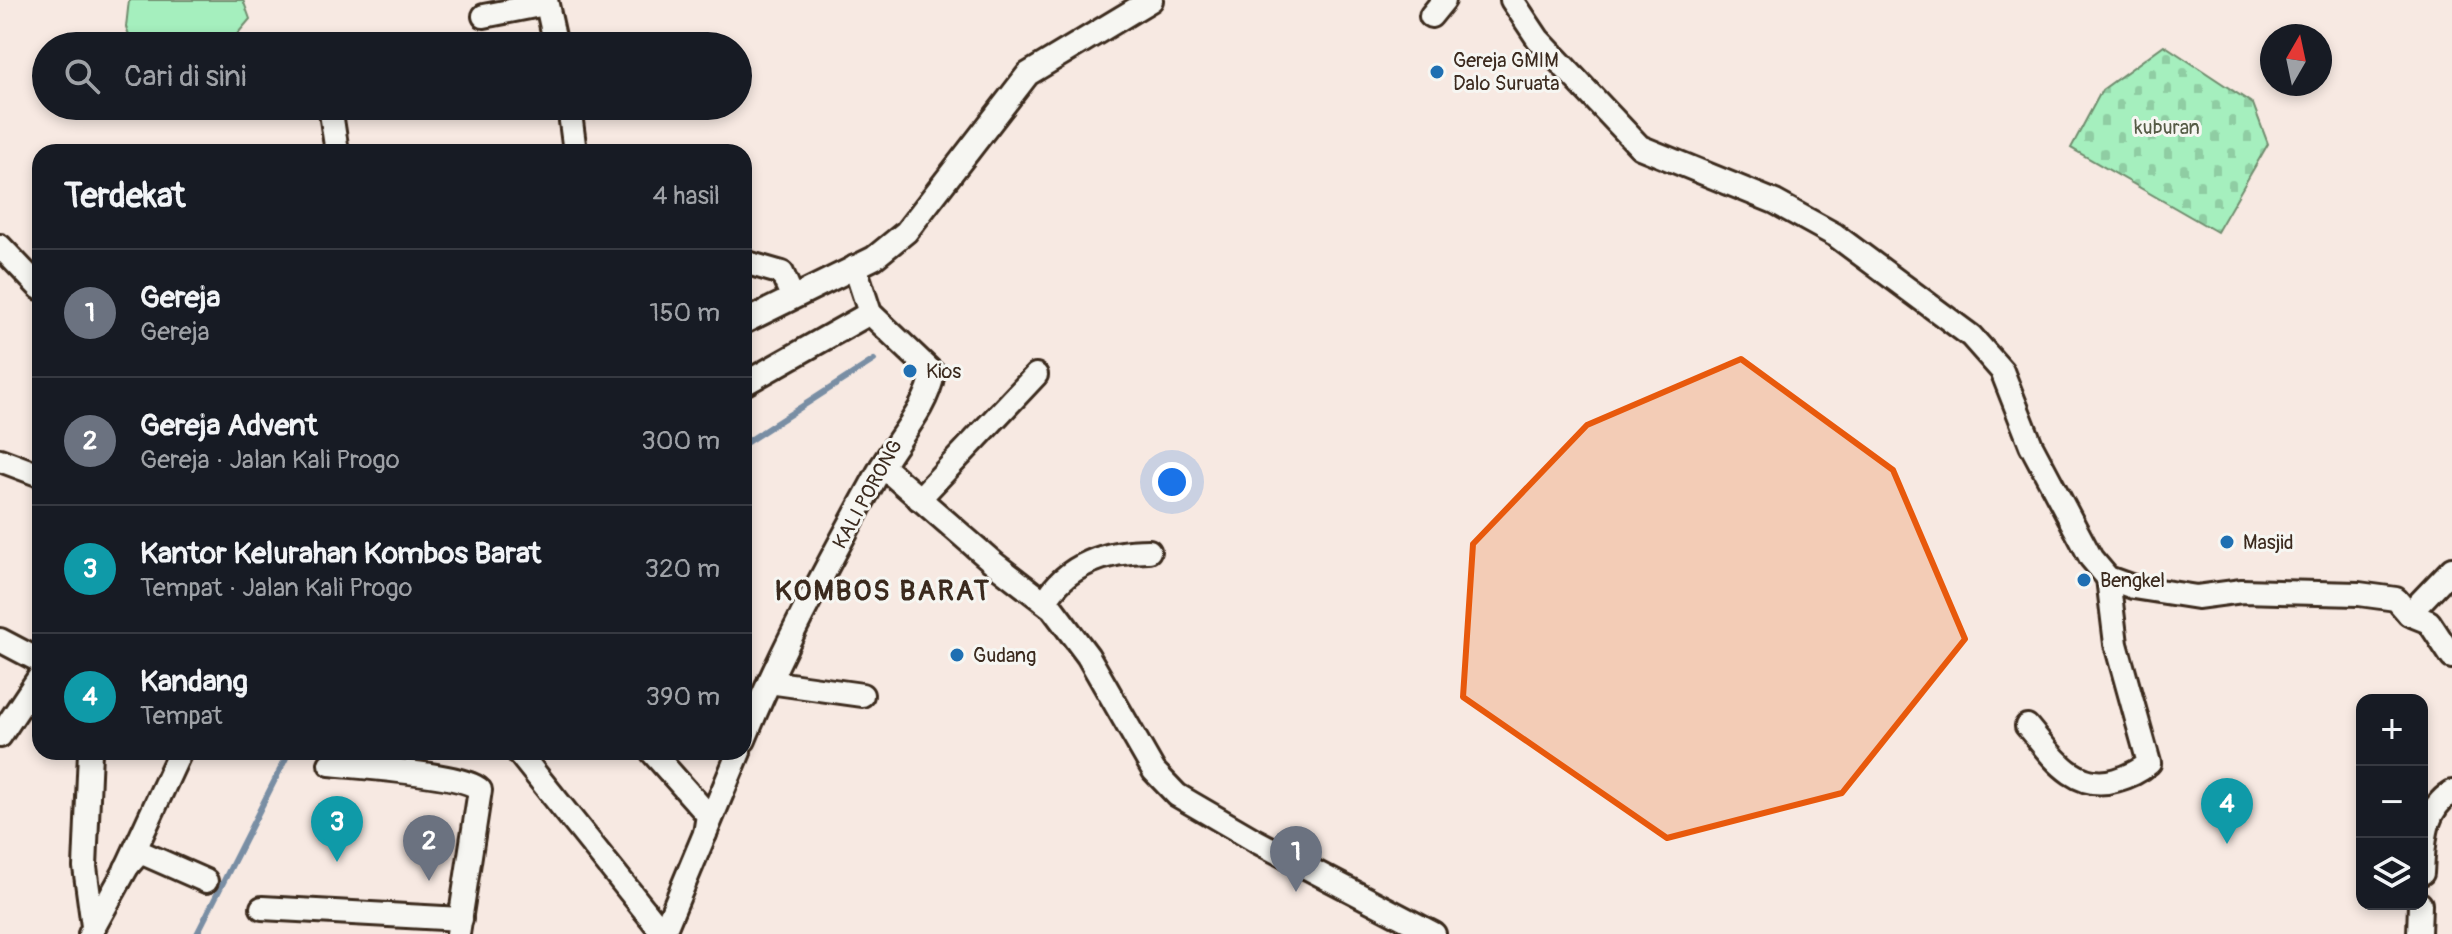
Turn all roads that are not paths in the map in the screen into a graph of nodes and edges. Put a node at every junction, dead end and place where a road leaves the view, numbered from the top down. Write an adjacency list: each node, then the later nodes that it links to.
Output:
1 (1151, 0): 12 (street)
2 (1512, 0): 25 (street)
3 (546, 2): 4 (street); 5 (street)
4 (484, 16)
5 (553, 32)
6 (332, 120): 8 (street)
7 (571, 120): 9 (street)
8 (336, 144)
9 (574, 144)
10 (0, 246): 13 (street)
11 (752, 264): 14 (street)
12 (855, 267): 14 (street); 15 (street, KALI PORONG)
13 (32, 280)
14 (792, 296): 16 (street)
15 (870, 313): 18 (street); 20 (street, KALI PORONG)
16 (752, 318)
17 (1036, 375): 22 (street)
18 (752, 379)
19 (0, 460): 21 (street)
20 (882, 466): 22 (street); 31 (street, KALI PORONG)
21 (32, 472)
22 (919, 499): 26 (street)
23 (1149, 551): 26 (street)
24 (2452, 569): 27 (street)
25 (2108, 578): 27 (street); 35 (street)
26 (1045, 602): 53 (street)
27 (2409, 614): 30 (street)
28 (0, 640): 29 (street)
29 (32, 657)
30 (2452, 657)
31 (769, 682): 33 (street); 34 (street, KALI PORONG)
32 (32, 688): 36 (street)
33 (862, 695)
34 (752, 721)
35 (2027, 726)
36 (0, 736)
37 (90, 760): 51 (street)
38 (176, 760): 46 (street)
39 (531, 760): 52 (street)
40 (659, 760): 45 (street)
41 (736, 760): 45 (street)
42 (330, 764): 50 (street)
43 (2452, 792): 44 (street)
44 (2426, 838)
45 (704, 839): 52 (street)
46 (126, 869): 47 (street); 51 (street)
47 (206, 881)
48 (262, 908): 50 (street)
49 (2420, 910): 54 (street)
50 (460, 926)
51 (91, 930)
52 (663, 934)
53 (1434, 934)
54 (2419, 934)

